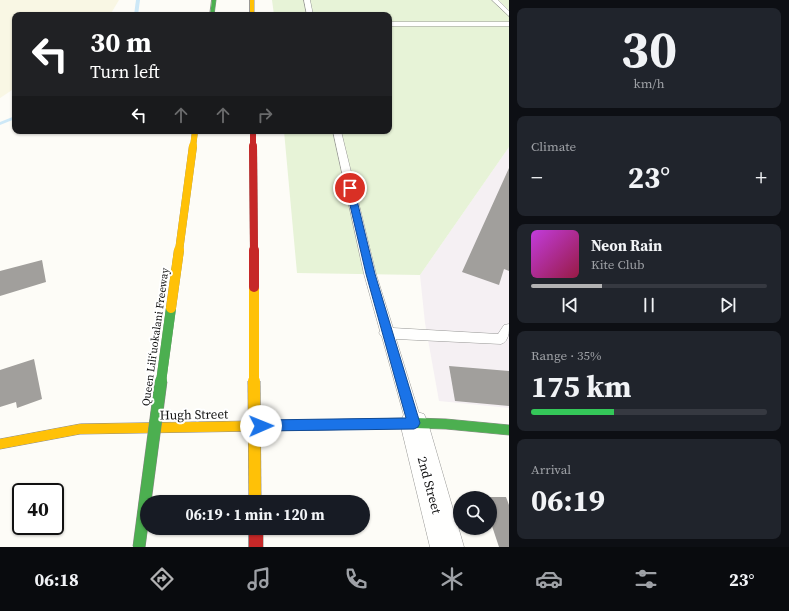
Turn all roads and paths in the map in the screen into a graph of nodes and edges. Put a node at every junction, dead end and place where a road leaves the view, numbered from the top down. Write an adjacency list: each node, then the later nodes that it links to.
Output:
1 (214, 0): 5 (main road)
2 (252, 0): 6 (main road)
3 (307, 0): 7 (lane)
4 (495, 0): 8 (lane)
5 (212, 12)
6 (252, 12)
7 (309, 12)
8 (509, 14)
9 (392, 24): 10 (lane)
10 (509, 24)
11 (195, 134): 21 (main road, Queen Liliʻuokalani Freeway, bridge)
12 (253, 134): 19 (main road, bridge)
13 (337, 134): 15 (lane)
14 (509, 329): 15 (lane)
15 (386, 332): 16 (lane)
16 (414, 423): 17 (main road, Hugh Street); 18 (main road, Hugh Street); 23 (street, 2nd Street)
17 (509, 430)
18 (0, 444)
19 (255, 495)
20 (256, 535): 22 (main road)
21 (138, 547)
22 (256, 547)
23 (447, 547)

